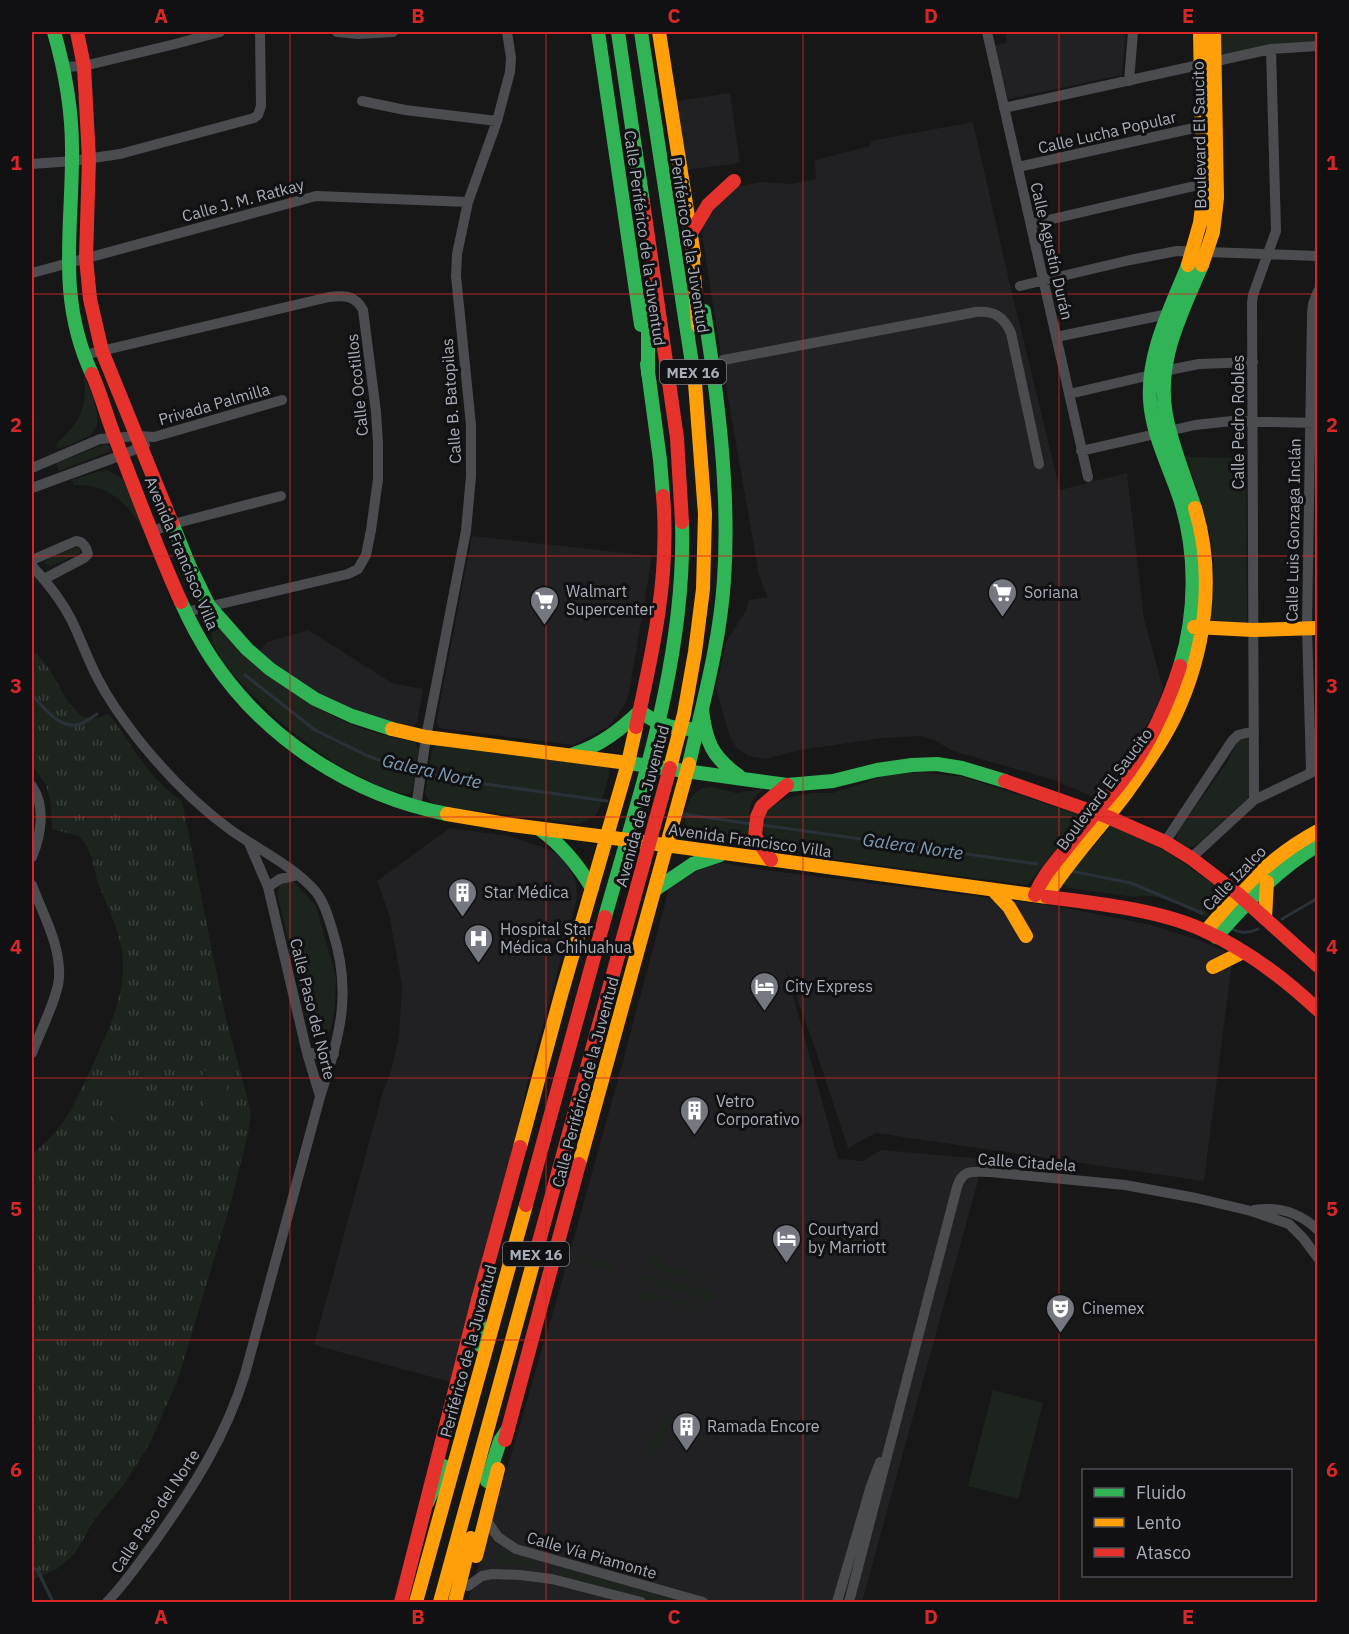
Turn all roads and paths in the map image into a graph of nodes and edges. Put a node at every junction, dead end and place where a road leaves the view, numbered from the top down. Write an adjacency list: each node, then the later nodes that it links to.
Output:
1 (54, 32): 20 (main road, Avenida Francisco Villa)
2 (77, 32): 19 (main road, Avenida Francisco Villa)
3 (220, 32): 19 (street)
4 (260, 32): 26 (street)
5 (338, 32): 6 (street)
6 (393, 32)
7 (507, 32): 24 (street, Calle B. Batopilas)
8 (598, 32): 53 (main road, Calle Periférico de la Juventud)
9 (618, 32): 34 (main road, MEX 16)
10 (641, 32): 55 (main road, Periférico de la Juventud / MEX 16)
11 (659, 32): 35 (main road, Calle Periférico de la Juventud)
12 (987, 32): 23 (street, Calle Agustín Durán)
13 (1133, 32): 21 (street)
14 (1200, 32): 18 (main road, Boulevard El Saucito)
15 (1214, 32): 18 (main road, Boulevard El Saucito)
16 (1317, 46): 17 (street)
17 (1271, 49): 18 (street); 38 (street, Calle Pedro Robles)
18 (1208, 64): 21 (street); 25 (main road, Boulevard El Saucito); 37 (main road, Boulevard El Saucito)
19 (84, 66): 20 (street); 26 (main road, Avenida Francisco Villa)
20 (64, 67): 27 (main road, Avenida Francisco Villa)
21 (1129, 81): 23 (street)
22 (362, 101): 24 (street)
23 (1004, 108): 29 (street, Calle Agustín Durán)
24 (497, 121): 32 (street, Calle B. Batopilas)
25 (1203, 126): 29 (street, Calle Lucha Popular); 31 (main road, Boulevard El Saucito)
26 (89, 159): 27 (street); 40 (main road, Avenida Francisco Villa)
27 (72, 161): 28 (street); 41 (main road, Avenida Francisco Villa)
28 (32, 164)
29 (1018, 167): 33 (street, Calle Agustín Durán)
30 (734, 181): 35 (main road)
31 (1203, 184): 33 (street); 36 (main road, Boulevard El Saucito)
32 (468, 202): 40 (street, Calle J. M. Ratkay); 85 (street, Calle B. Batopilas)
33 (1031, 224): 43 (street, Calle Agustín Durán)
34 (648, 233): 53 (main road); 116 (main road, Avenida de la Juventud / MEX 16)
35 (691, 241): 55 (main road); 80 (main road, Calle Periférico de la Juventud)
36 (1192, 251): 37 (street); 43 (street); 46 (main road, Boulevard El Saucito)
37 (1207, 253): 38 (street); 52 (main road, Boulevard El Saucito)
38 (1267, 254): 39 (street); 51 (street, Calle Pedro Robles)
39 (1317, 256)
40 (86, 258): 41 (street, Calle J. M. Ratkay); 48 (main road, Avenida Francisco Villa)
41 (68, 263): 42 (street, Calle J. M. Ratkay); 49 (main road, Avenida Francisco Villa)
42 (32, 273)
43 (1044, 280): 44 (street); 47 (street, Calle Agustín Durán)
44 (1020, 286)
45 (1317, 291): 58 (street, Calle Luis Gonzaga Inclán)
46 (1168, 314): 47 (street); 52 (main road, Boulevard El Saucito)
47 (1056, 337): 54 (street, Calle Agustín Durán)
48 (102, 351): 49 (street, Calle Ocotillos); 61 (main road, Avenida Francisco Villa); 74 (street, Calle Ocotillos)
49 (84, 356): 60 (main road, Avenida Francisco Villa)
50 (723, 360): 64 (street)
51 (1252, 362): 52 (street); 57 (street, Calle Pedro Robles)
52 (1158, 373): 54 (street); 59 (main road, Boulevard El Saucito)
53 (648, 374): 81 (main road, Calle Periférico de la Juventud)
54 (1069, 394): 62 (street, Calle Agustín Durán)
55 (697, 397): 82 (main road, Periférico de la Juventud / MEX 16)
56 (282, 400): 61 (street, Privada Palmilla)
57 (1253, 421): 58 (street); 59 (street); 79 (street, Calle Pedro Robles)
58 (1314, 423): 77 (street, Calle Luis Gonzaga Inclán)
59 (1162, 431): 62 (street); 76 (main road, Boulevard El Saucito); 78 (main road, Boulevard El Saucito)
60 (115, 438): 61 (street); 63 (main road, Avenida Francisco Villa); 65 (street)
61 (140, 442): 63 (street, Privada Palmilla); 69 (main road, Avenida Francisco Villa)
62 (1081, 451): 66 (street, Calle Agustín Durán)
63 (122, 455): 67 (street, Privada Palmilla); 70 (main road, Avenida Francisco Villa)
64 (1039, 464)
65 (32, 468)
66 (1088, 477)
67 (32, 488)
68 (281, 496): 69 (street)
69 (173, 524): 70 (street); 74 (main road, Avenida Francisco Villa)
70 (152, 531): 75 (main road, Avenida Francisco Villa)
71 (32, 560): 73 (street)
72 (32, 566): 73 (street)
73 (44, 579): 99 (street)
74 (209, 606): 75 (street, Calle Ocotillos); 85 (main road, Avenida Francisco Villa)
75 (186, 612): 94 (main road, Avenida Francisco Villa)
76 (1188, 626): 78 (main road); 95 (main road, Boulevard El Saucito)
77 (1312, 628): 79 (main road); 88 (street, Calle Luis Gonzaga Inclán)
78 (1203, 629): 79 (main road); 95 (main road, Boulevard El Saucito)
79 (1253, 630): 84 (street, Calle Pedro Robles)
80 (702, 710): 83 (main road, Calle Periférico de la Juventud); 90 (main road)
81 (640, 711): 83 (main road); 86 (main road); 87 (main road, Calle Periférico de la Juventud)
82 (684, 714): 134 (main road, Avenida de la Juventud / MEX 16)
83 (698, 726): 89 (main road, Calle Periférico de la Juventud)
84 (1254, 731): 93 (street, Calle Pedro Robles); 100 (street)
85 (426, 737): 86 (main road, Avenida Francisco Villa); 94 (street, Calle B. Batopilas)
86 (568, 756): 87 (main road, Avenida Francisco Villa)
87 (628, 763): 89 (main road, Avenida Francisco Villa); 98 (main road, Calle Periférico de la Juventud)
88 (1314, 770): 93 (street)
89 (687, 771): 90 (main road, Avenida Francisco Villa); 101 (main road, Calle Periférico de la Juventud)
90 (743, 778): 91 (main road, Avenida Francisco Villa)
91 (787, 785): 95 (main road, Avenida Francisco Villa); 106 (main road)
92 (32, 786): 104 (street)
93 (1254, 800): 105 (street)
94 (416, 808): 96 (main road, Avenida Francisco Villa)
95 (1101, 815): 100 (main road, Avenida Francisco Villa); 114 (main road, Boulevard El Saucito)
96 (538, 829): 98 (main road, Avenida Francisco Villa); 111 (main road)
97 (1317, 831): 115 (main road, Calle Izalco)
98 (606, 837): 101 (main road, Avenida Francisco Villa); 111 (main road, Calle Periférico de la Juventud)
99 (249, 842): 107 (street); 110 (street, Calle Paso del Norte)
100 (1165, 842): 105 (main road, Avenida Francisco Villa)
101 (667, 845): 103 (main road, Avenida Francisco Villa); 112 (main road, Calle Periférico de la Juventud)
102 (1317, 845): 108 (main road, Calle Izalco)
103 (726, 853): 106 (main road, Avenida Francisco Villa); 112 (main road)
104 (32, 857)
105 (1191, 858): 115 (main road, Avenida Francisco Villa)
106 (771, 860): 113 (main road, Avenida Francisco Villa)
107 (297, 874): 110 (street); 128 (street)
108 (1268, 882): 115 (main road, Calle Izalco); 117 (main road)
109 (32, 885): 126 (street)
110 (268, 887): 127 (street, Calle Paso del Norte)
111 (592, 888): 120 (main road, Calle Periférico de la Juventud)
112 (656, 889): 122 (main road, Calle Periférico de la Juventud)
113 (993, 890): 114 (main road, Avenida Francisco Villa); 119 (main road)
114 (1040, 896): 118 (main road, Avenida Francisco Villa)
115 (1242, 898): 117 (main road, Avenida Francisco Villa); 118 (main road, Calle Izalco)
116 (610, 900): 135 (main road, Periférico de la Juventud / MEX 16)
117 (1265, 918): 123 (main road, Avenida Francisco Villa)
118 (1211, 934): 121 (main road, Avenida Francisco Villa)
119 (1026, 936)
120 (576, 942): 122 (main road); 133 (main road, Calle Periférico de la Juventud)
121 (1243, 952): 124 (main road); 125 (main road, Avenida Francisco Villa)
122 (634, 966): 137 (main road, Calle Periférico de la Juventud)
123 (1317, 966)
124 (1214, 967)
125 (1317, 1010)
126 (32, 1053)
127 (307, 1053): 128 (street); 129 (street, Calle Paso del Norte)
128 (334, 1054): 129 (street)
129 (320, 1096): 142 (street, Calle Paso del Norte)
130 (1251, 1211): 131 (street); 132 (street); 138 (street, Calle Citadela)
131 (1317, 1230)
132 (1316, 1252)
133 (478, 1300): 135 (main road); 139 (main road, Calle Periférico de la Juventud)
134 (516, 1328): 145 (main road, MEX 16); 146 (main road)
135 (481, 1363): 136 (main road, Periférico de la Juventud / MEX 16)
136 (466, 1421): 139 (main road); 144 (main road, Periférico de la Juventud / MEX 16)
137 (508, 1429): 140 (main road, Calle Periférico de la Juventud); 147 (main road)
138 (891, 1437): 151 (street, Calle Citadela); 152 (street, Calle Citadela)
139 (427, 1503): 143 (main road, Calle Periférico de la Juventud)
140 (485, 1518): 141 (main road, Calle Periférico de la Juventud); 150 (street, Calle Vía Piamonte)
141 (468, 1586): 148 (main road, Calle Periférico de la Juventud); 149 (street, Calle Vía Piamonte)
142 (107, 1602)
143 (401, 1602)
144 (416, 1602)
145 (440, 1602)
146 (445, 1602)
147 (455, 1602)
148 (463, 1602)
149 (641, 1602)
150 (703, 1602)
151 (837, 1602)
152 (849, 1602)

